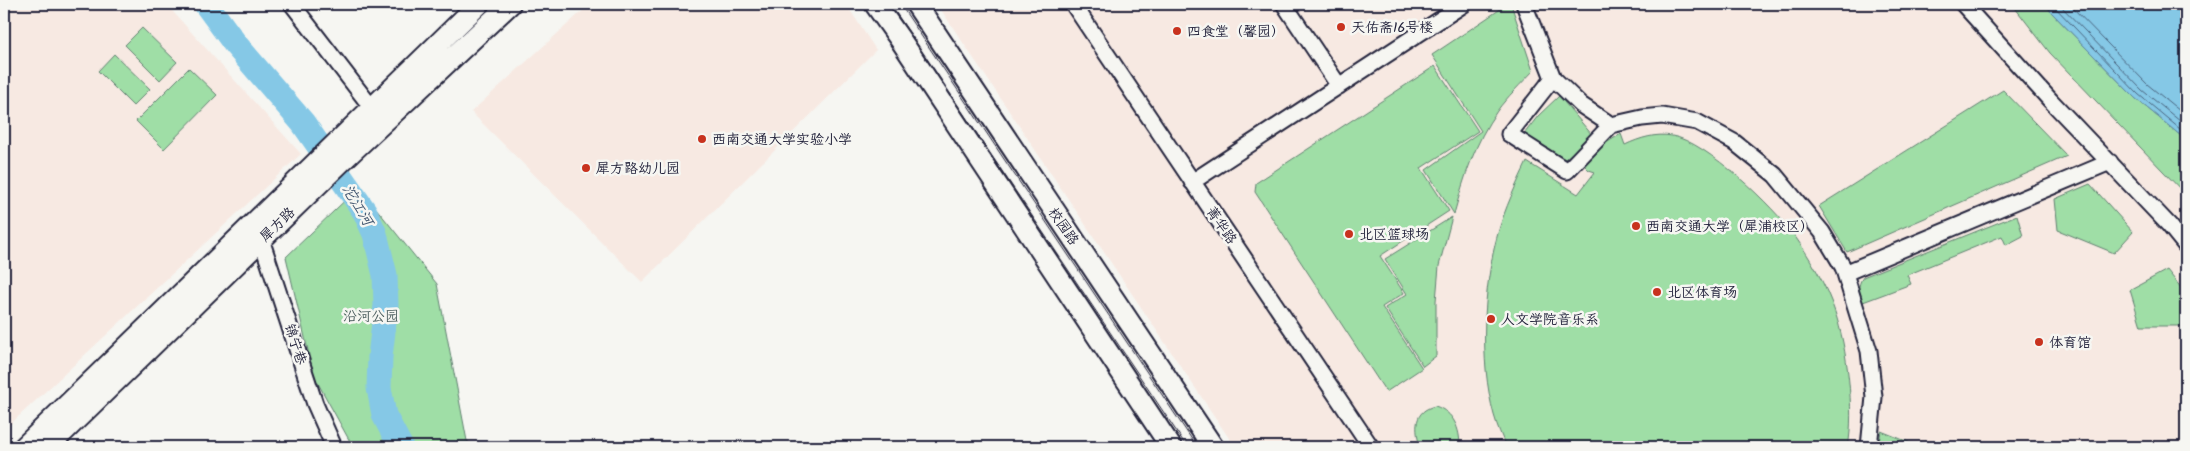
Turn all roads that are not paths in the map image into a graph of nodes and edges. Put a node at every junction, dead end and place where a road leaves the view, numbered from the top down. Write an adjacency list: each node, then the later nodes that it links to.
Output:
1 (292, 4): 13 (street)
2 (479, 4): 13 (street, 犀方路)
3 (510, 4): 15 (street, 犀方路)
4 (875, 4): 25 (street)
5 (916, 4): 26 (street, 校园路)
6 (1073, 4): 17 (street, 菁华路)
7 (1284, 4): 12 (street)
8 (1464, 4): 12 (street)
9 (1524, 4): 11 (street)
10 (1963, 4): 16 (street)
11 (1553, 78): 14 (street); 14 (street)
12 (1339, 86): 17 (street)
13 (372, 108): 15 (street, 犀方路)
14 (1611, 125): 21 (street)
15 (337, 154): 18 (street, 犀方路)
16 (2110, 162): 20 (street); 21 (street)
17 (1192, 182): 27 (street, 菁华路)
18 (307, 183): 19 (street, 犀方路); 22 (street, 犀方路)
19 (261, 239): 23 (street, 犀方路); 24 (street, 锦宁巷)
20 (2186, 246)
21 (1845, 273): 28 (street)
22 (24, 447)
23 (48, 447)
24 (334, 447)
25 (1171, 447)
26 (1213, 447)
27 (1372, 447)
28 (1869, 447)

